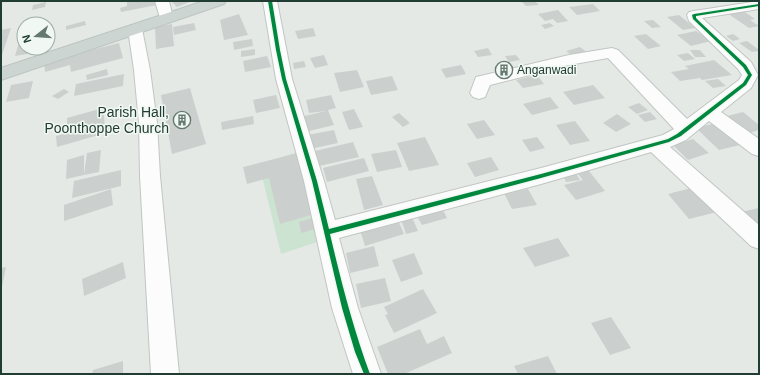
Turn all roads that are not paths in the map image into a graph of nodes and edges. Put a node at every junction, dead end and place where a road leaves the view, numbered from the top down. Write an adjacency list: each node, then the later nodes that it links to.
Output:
1 (162, 1): 5 (street)
2 (219, 1): 5 (main road)
3 (270, 1): 14 (street)
4 (759, 5): 8 (street)
5 (166, 18): 6 (main road)
6 (134, 30): 7 (main road); 16 (street)
7 (1, 74)
8 (753, 83): 10 (street)
9 (479, 93): 11 (street)
10 (709, 112): 11 (street); 13 (street)
11 (686, 130): 12 (street)
12 (654, 144): 14 (street); 15 (street)
13 (759, 149)
14 (327, 232): 17 (street)
15 (759, 239)
16 (165, 374)
17 (367, 374)

